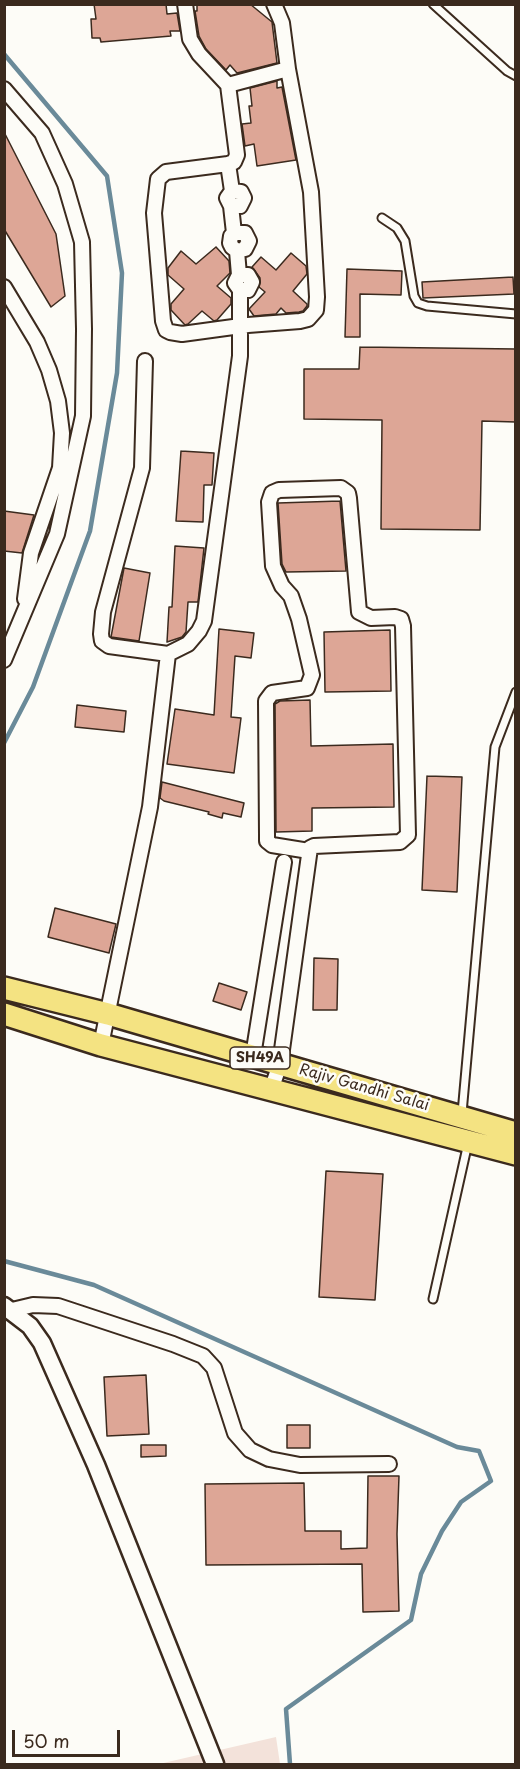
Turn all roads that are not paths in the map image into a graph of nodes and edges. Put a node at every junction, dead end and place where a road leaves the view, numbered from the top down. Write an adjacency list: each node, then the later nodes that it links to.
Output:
1 (185, 4): 6 (street)
2 (274, 4): 4 (street)
3 (433, 4): 5 (lane)
4 (288, 69): 6 (street); 12 (street)
5 (516, 76)
6 (228, 85): 8 (street)
7 (4, 89): 14 (street)
8 (232, 161): 12 (street); 12 (street)
9 (382, 218): 11 (lane)
10 (4, 287): 14 (street)
11 (516, 314)
12 (244, 326): 15 (street)
13 (145, 362): 15 (street)
14 (23, 613): 16 (street)
15 (168, 654): 22 (street)
16 (4, 660)
17 (516, 692): 27 (lane)
18 (309, 851): 18 (street); 25 (street)
19 (284, 862): 24 (street)
20 (4, 988): 22 (main road, Rajiv Gandhi Salai / SH49A)
21 (4, 1014): 23 (main road, Rajiv Gandhi Salai / SH49A)
22 (108, 1014): 23 (street); 24 (main road, Rajiv Gandhi Salai / SH49A)
23 (101, 1045): 26 (main road, Rajiv Gandhi Salai / SH49A)
24 (252, 1056): 25 (main road, Rajiv Gandhi Salai / SH49A)
25 (280, 1064): 26 (street); 27 (main road, Rajiv Gandhi Salai / SH49A)
26 (272, 1090): 29 (main road, Rajiv Gandhi Salai / SH49A)
27 (462, 1116): 28 (main road, Rajiv Gandhi Salai / SH49A); 29 (lane)
28 (516, 1133)
29 (463, 1140): 30 (main road, Rajiv Gandhi Salai / SH49A); 31 (lane)
30 (516, 1154)
31 (433, 1299)
32 (8, 1308): 33 (street); 34 (street)
33 (389, 1464)
34 (215, 1764)

